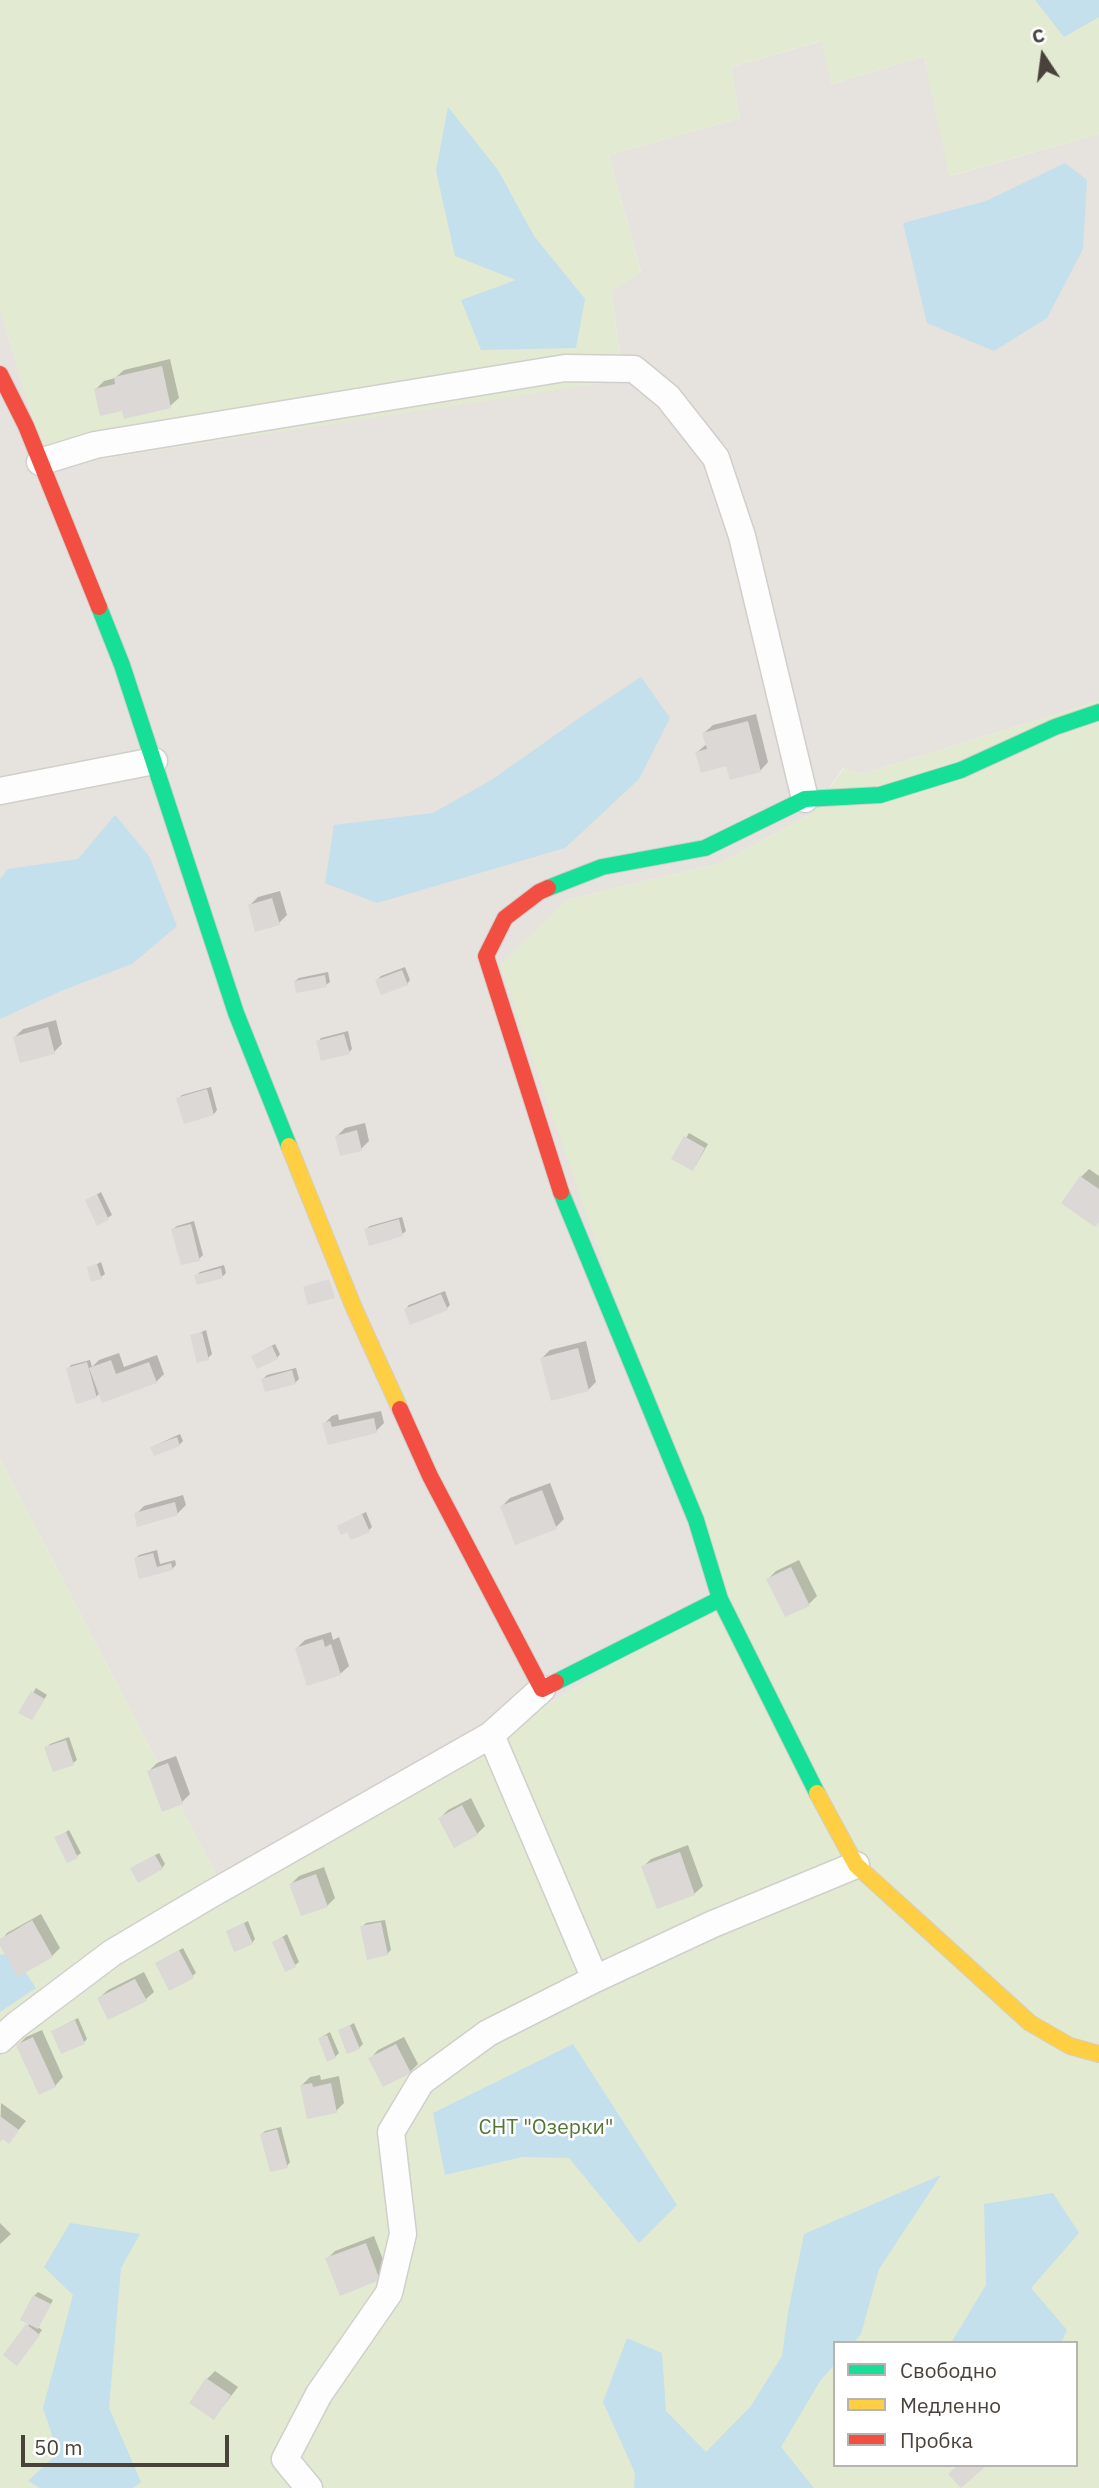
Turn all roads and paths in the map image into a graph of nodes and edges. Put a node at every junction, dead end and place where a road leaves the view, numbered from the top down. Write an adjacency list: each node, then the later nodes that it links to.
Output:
1 (0, 374): 2 (street)
2 (40, 462): 4 (street); 6 (street)
3 (1099, 712): 6 (street)
4 (154, 761): 5 (street); 8 (street)
5 (0, 792)
6 (805, 799): 7 (street)
7 (720, 1599): 8 (street); 10 (street)
8 (542, 1689): 9 (street)
9 (491, 1735): 11 (street); 12 (street)
10 (856, 1865): 11 (street); 13 (street)
11 (595, 1979): 14 (street)
12 (0, 2040)
13 (1099, 2054)
14 (309, 2488)

